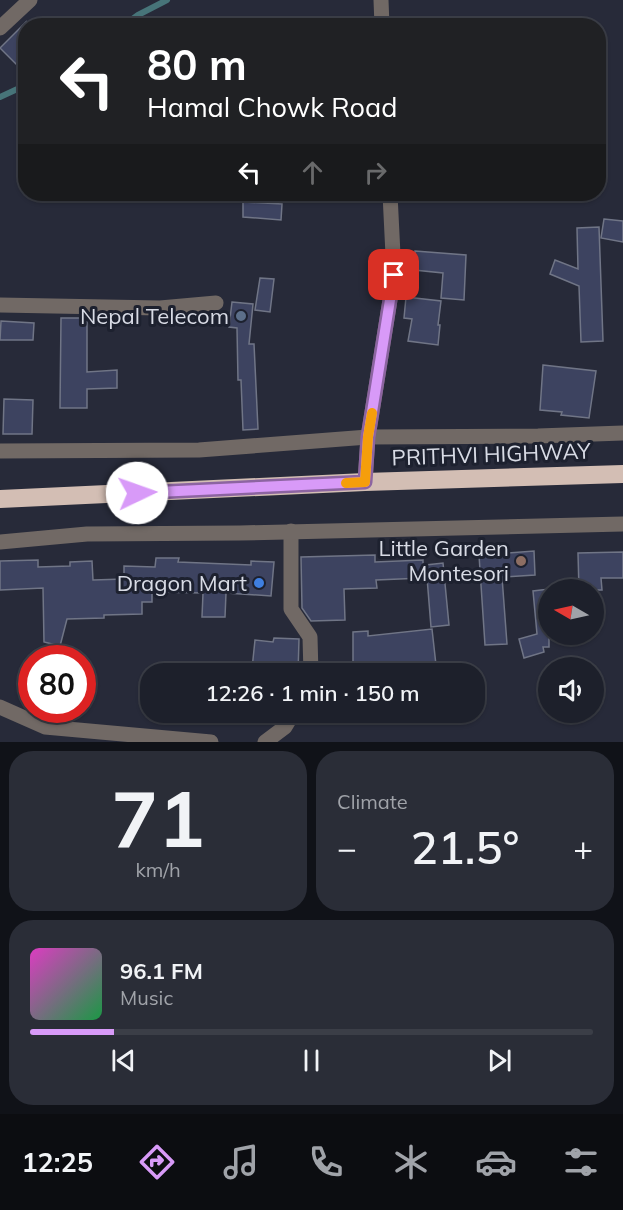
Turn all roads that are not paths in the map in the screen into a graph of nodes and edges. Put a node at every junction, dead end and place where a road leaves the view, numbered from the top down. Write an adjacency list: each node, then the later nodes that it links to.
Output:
1 (30, 0): 4 (street)
2 (381, 0): 3 (street)
3 (382, 18)
4 (0, 28)
5 (390, 201): 9 (street)
6 (216, 303): 7 (street)
7 (0, 305)
8 (623, 433): 9 (street)
9 (368, 437): 10 (street); 12 (street)
10 (0, 451)
11 (623, 474): 12 (highway, PRITHVI HIGHWAY)
12 (365, 482): 13 (highway, PRITHVI HIGHWAY)
13 (0, 499)
14 (623, 524): 15 (street)
15 (291, 531): 16 (street); 17 (street)
16 (0, 542)
17 (311, 663)
18 (0, 707): 20 (street)
19 (287, 723): 21 (street)
20 (212, 742)
21 (265, 742)

